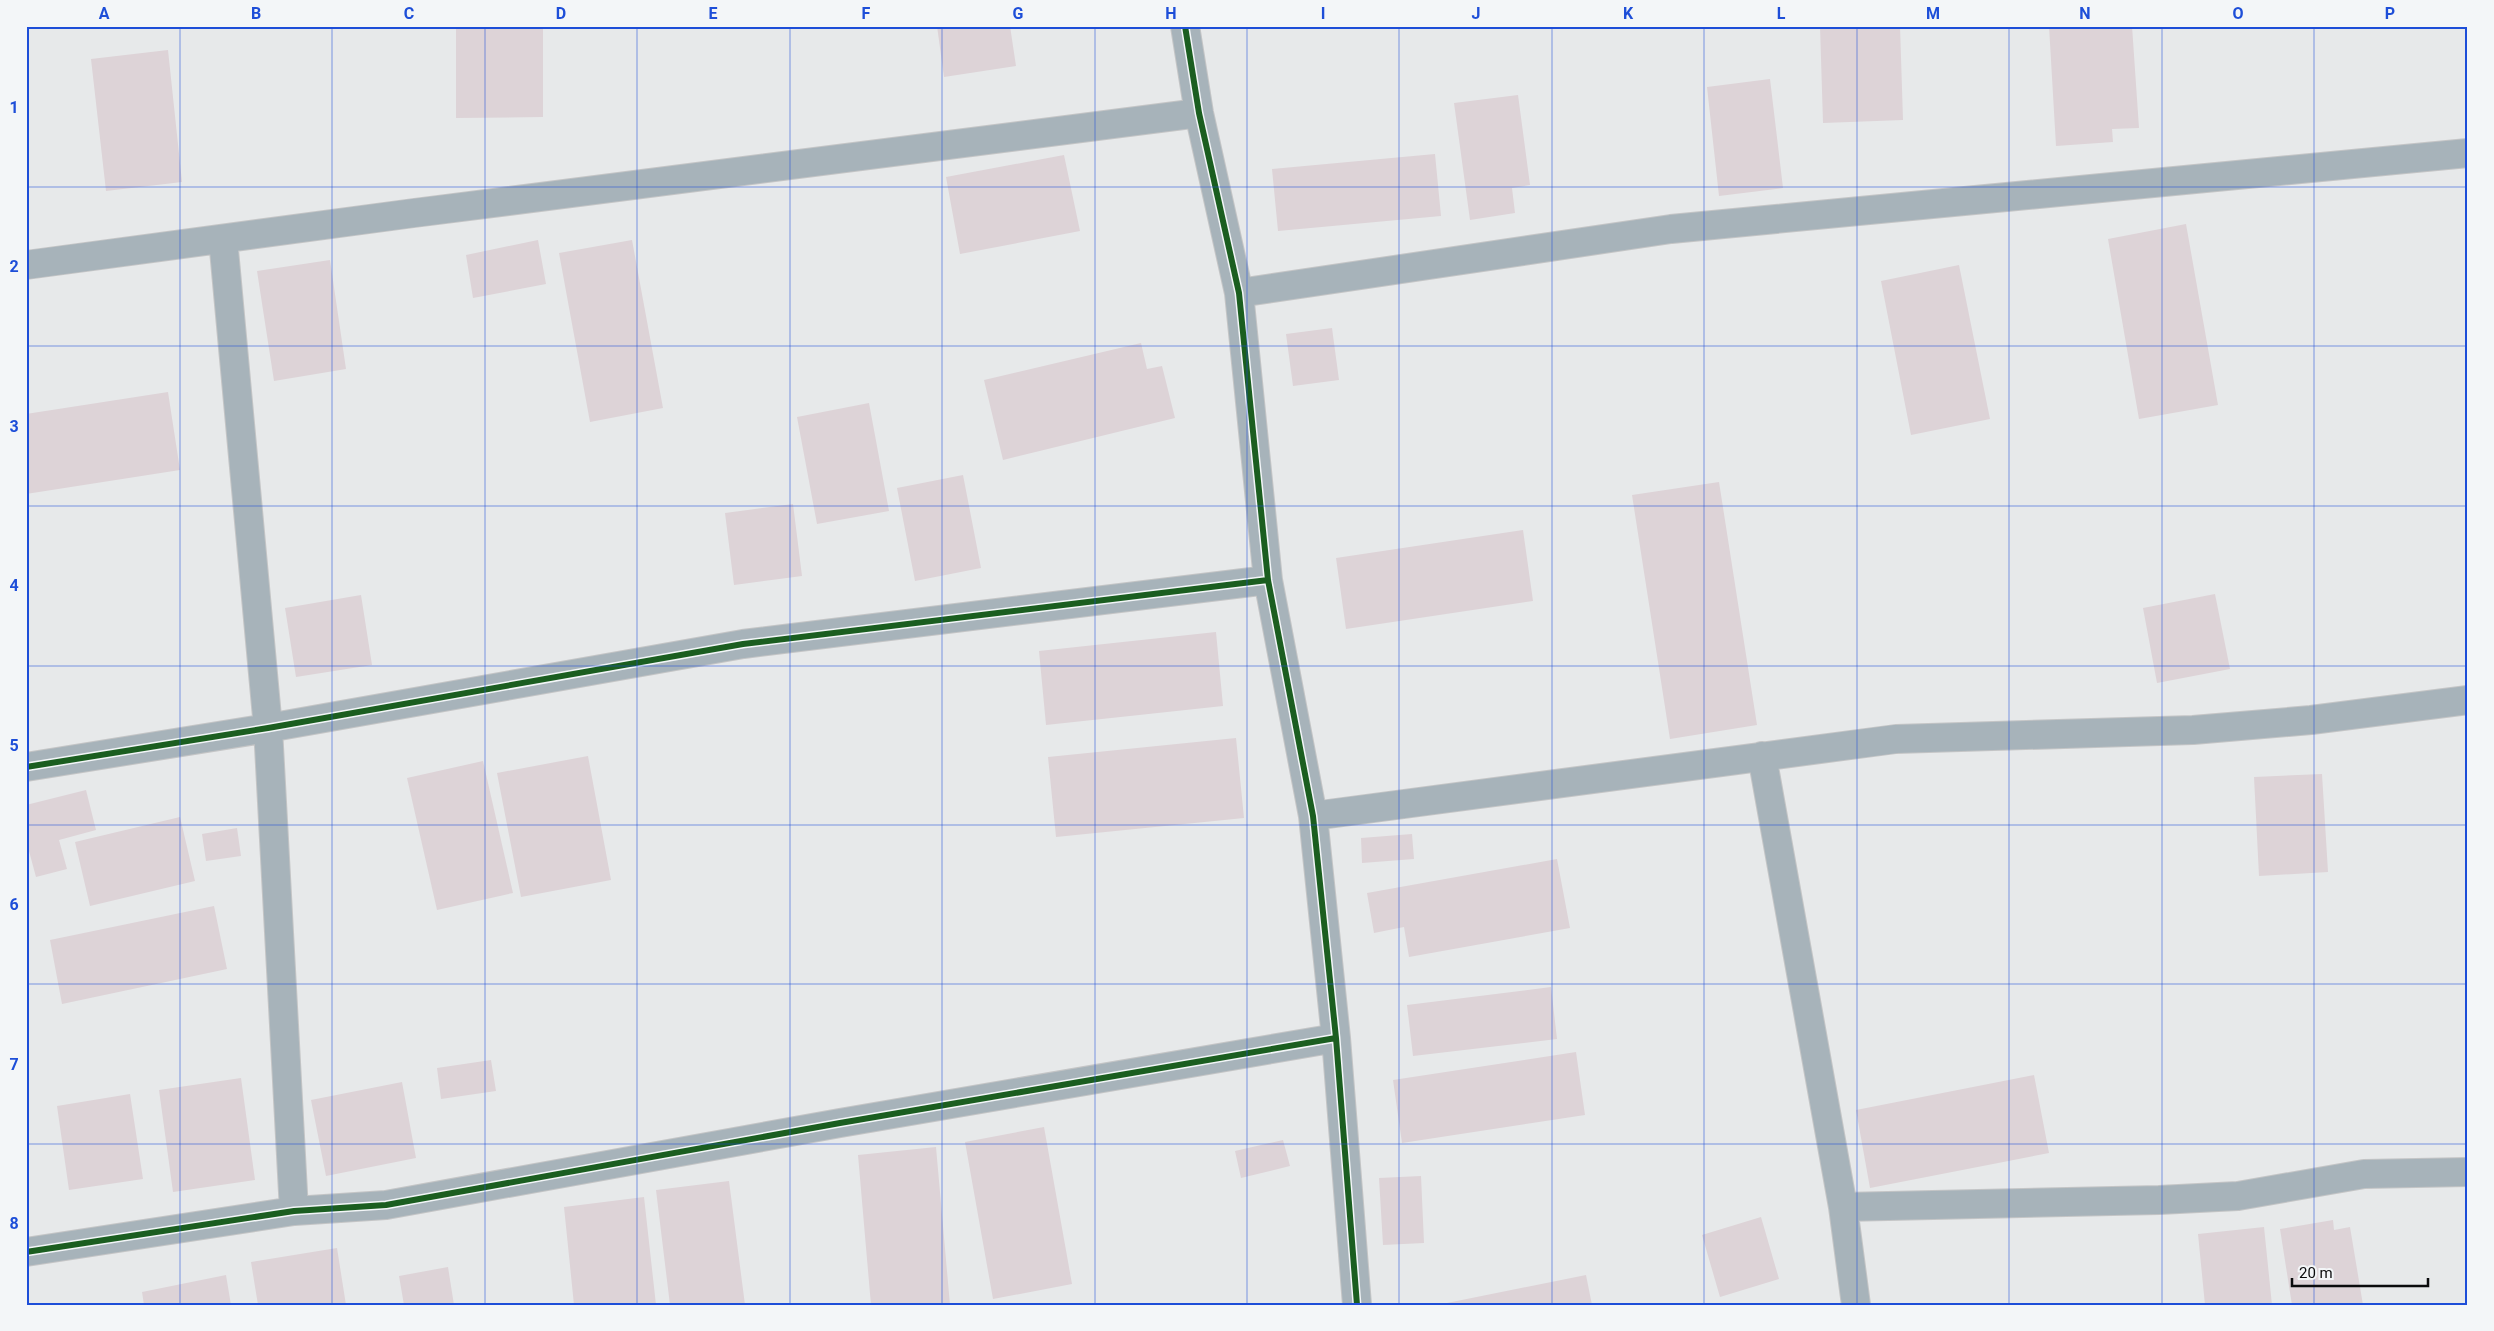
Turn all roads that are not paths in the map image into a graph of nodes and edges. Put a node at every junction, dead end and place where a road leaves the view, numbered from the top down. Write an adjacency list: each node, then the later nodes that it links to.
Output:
1 (1185, 26): 2 (street)
2 (1199, 113): 4 (street); 6 (street)
3 (2468, 153): 6 (street)
4 (223, 239): 5 (street); 9 (street)
5 (26, 265)
6 (1239, 293): 7 (street)
7 (1268, 580): 9 (street); 12 (street)
8 (2468, 700): 10 (street)
9 (268, 728): 11 (street); 16 (street)
10 (1762, 756): 12 (street); 15 (street)
11 (26, 767)
12 (1313, 816): 13 (street)
13 (1336, 1038): 16 (street); 18 (street)
14 (2468, 1172): 15 (street)
15 (1843, 1207): 19 (street)
16 (294, 1211): 17 (street)
17 (26, 1252)
18 (1358, 1305)
19 (1856, 1305)

